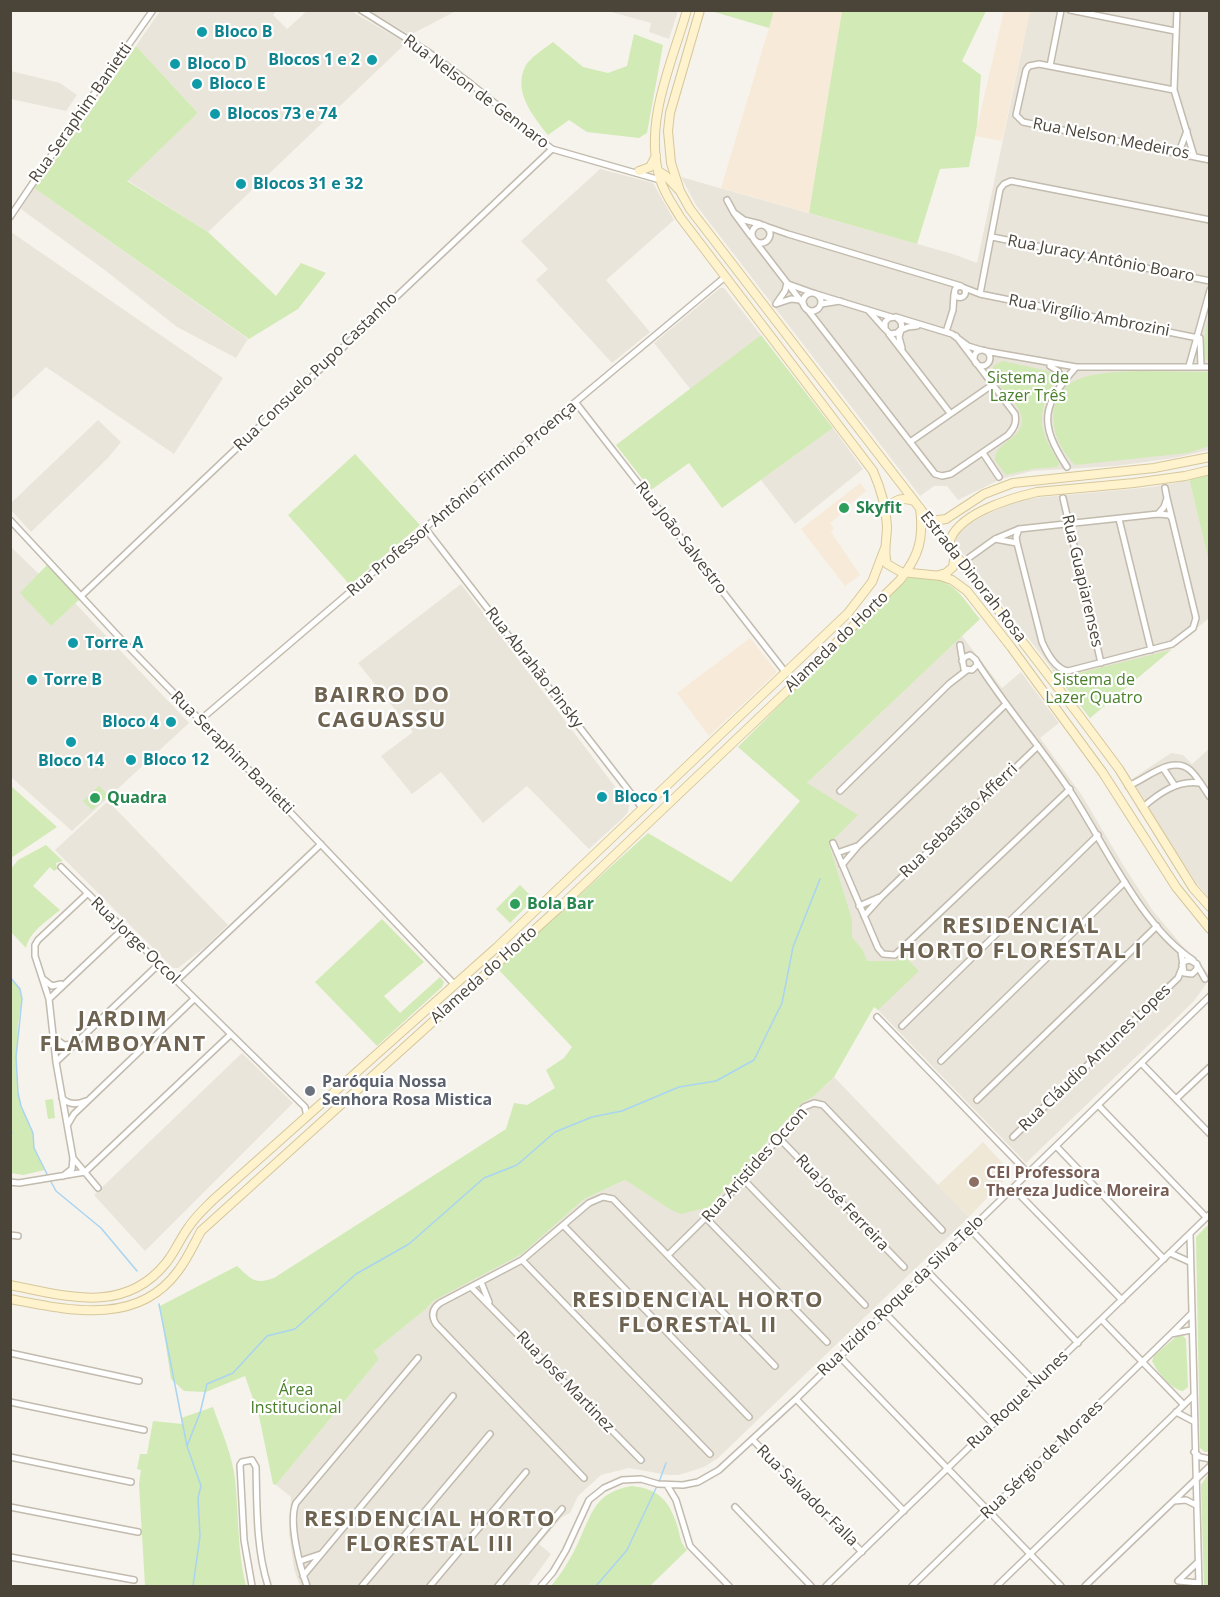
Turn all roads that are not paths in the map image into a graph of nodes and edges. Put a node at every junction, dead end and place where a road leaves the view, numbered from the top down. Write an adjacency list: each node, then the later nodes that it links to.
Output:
1 (153, 10): 22 (street, Rua Seraphim Banietti)
2 (361, 10): 12 (street, Rua Nelson de Gennaro)
3 (687, 10): 14 (main road)
4 (700, 10): 19 (main road, Estrada Dinorah Rosa)
5 (1061, 10): 9 (street)
6 (1070, 10): 8 (street)
7 (1177, 10): 8 (street)
8 (1175, 31): 10 (street)
9 (1050, 66): 10 (street); 13 (street, Rua Nelson Medeiros)
10 (1174, 90): 11 (street)
11 (1187, 131): 13 (street); 15 (street)
12 (552, 149): 17 (street, Rua Nelson de Gennaro); 97 (street, Rua Consuelo Pupo Castanho)
13 (1179, 152): 15 (street, Rua Nelson Medeiros)
14 (656, 155): 17 (main road); 18 (main road)
15 (1194, 156): 16 (street, Rua Nelson Medeiros)
16 (1208, 158)
17 (635, 171): 18 (street, Rua Nelson de Gennaro)
18 (659, 176): 19 (main road); 30 (main road)
19 (680, 191): 78 (main road, Estrada Dinorah Rosa)
20 (728, 200): 21 (street)
21 (735, 213): 24 (street, Rua Virgílio Ambrozini); 28 (street)
22 (10, 217)
23 (1209, 221): 26 (street)
24 (764, 225): 25 (street, Rua Virgílio Ambrozini); 27 (street); 28 (street)
25 (788, 234): 27 (street, Rua Virgílio Ambrozini); 31 (street, Rua Virgílio Ambrozini)
26 (992, 237): 32 (street, Rua Juracy Antônio Boaro); 38 (street)
27 (769, 238): 28 (street); 29 (street)
28 (753, 239): 29 (street)
29 (769, 258): 33 (street)
30 (725, 277): 65 (street, Rua Professor Antônio Firmino Proença); 80 (main road)
31 (942, 280): 34 (street, Rua Virgílio Ambrozini); 37 (street, Rua Virgílio Ambrozini)
32 (1209, 281)
33 (787, 283): 36 (street); 41 (street); 41 (street)
34 (961, 286): 37 (street); 38 (street, Rua Virgílio Ambrozini); 39 (street)
35 (1209, 290): 52 (street)
36 (815, 293): 40 (street); 41 (street); 42 (street)
37 (954, 293): 39 (street); 44 (street)
38 (980, 294): 39 (street, Rua Virgílio Ambrozini); 52 (street, Rua Virgílio Ambrozini)
39 (963, 296): 44 (street)
40 (841, 301): 42 (street); 43 (street)
41 (804, 305): 42 (street); 47 (street)
42 (819, 307): 47 (street)
43 (867, 309): 45 (street); 49 (street)
44 (953, 309): 50 (street)
45 (894, 317): 46 (street); 48 (street); 49 (street)
46 (925, 326): 48 (street); 50 (street)
47 (823, 329): 67 (street)
48 (901, 330): 49 (street); 54 (street)
49 (887, 331): 54 (street)
50 (946, 332): 51 (street)
51 (956, 336): 53 (street); 57 (street)
52 (1198, 338): 59 (street); 60 (street)
53 (983, 351): 55 (street); 56 (street); 57 (street)
54 (903, 352): 66 (street)
55 (1008, 356): 56 (street); 58 (street)
56 (989, 362): 57 (street); 64 (street)
57 (976, 363): 64 (street)
58 (1046, 363): 62 (street); 63 (street)
59 (1189, 366): 60 (street); 62 (street)
60 (1201, 366): 61 (street)
61 (1209, 367)
62 (1076, 368): 63 (street)
63 (1064, 382): 70 (street)
64 (991, 384): 66 (street); 68 (street)
65 (576, 403): 87 (street, Rua Professor Antônio Firmino Proença); 104 (street, Rua João Salvestro)
66 (950, 413): 67 (street)
67 (910, 442): 68 (street)
68 (983, 453): 72 (street)
69 (1209, 457): 73 (main road)
70 (1067, 466)
71 (1209, 470): 75 (main road)
72 (999, 477)
73 (1063, 477): 75 (main road); 85 (main road)
74 (1165, 488): 77 (street)
75 (1064, 489): 91 (main road)
76 (1063, 498): 86 (street, Rua Guapiarenses)
77 (1167, 498): 81 (street); 83 (street)
78 (914, 501): 79 (main road, Estrada Dinorah Rosa); 80 (main road)
79 (920, 508): 85 (main road, Estrada Dinorah Rosa); 95 (main road, Alameda do Horto)
80 (886, 514): 92 (main road)
81 (1158, 514): 82 (street); 83 (street)
82 (1119, 519): 86 (street); 98 (street)
83 (1173, 519): 98 (street)
84 (10, 520): 97 (street, Rua Seraphim Banietti)
85 (931, 521): 91 (main road, Estrada Dinorah Rosa)
86 (1067, 523): 88 (street); 101 (street, Rua Guapiarenses)
87 (425, 528): 107 (street, Rua Professor Antônio Firmino Proença); 117 (street, Rua Abrahão Pinsky)
88 (1019, 529): 89 (street); 90 (street)
89 (995, 539): 90 (street); 94 (street)
90 (1017, 543): 101 (street)
91 (949, 544): 93 (main road, Estrada Dinorah Rosa)
92 (885, 548): 95 (main road); 104 (main road, Alameda do Horto)
93 (955, 553): 96 (main road); 111 (main road, Estrada Dinorah Rosa)
94 (970, 557)
95 (907, 572): 96 (main road, Estrada Dinorah Rosa); 151 (main road, Alameda do Horto)
96 (937, 576): 126 (main road, Estrada Dinorah Rosa)
97 (81, 596): 107 (street, Rua Seraphim Banietti)
98 (1151, 650): 101 (street)
99 (973, 656): 100 (street); 102 (street); 102 (street)
100 (977, 662): 103 (street); 105 (street)
101 (1101, 663)
102 (964, 666): 103 (street); 114 (street)
103 (974, 669): 105 (street)
104 (786, 673): 117 (main road, Alameda do Horto)
105 (988, 680): 106 (street)
106 (1006, 704): 108 (street); 121 (street)
107 (199, 721): 120 (street, Rua Seraphim Banietti)
108 (1038, 746): 113 (street); 129 (street, Rua Sebastião Afferri)
109 (1163, 768): 110 (street); 111 (street); 112 (street)
110 (1199, 783): 112 (street); 115 (street)
111 (1128, 786): 116 (main road, Estrada Dinorah Rosa)
112 (1175, 786): 116 (street)
113 (1070, 789): 118 (street); 132 (street)
114 (840, 791)
115 (1209, 798)
116 (1142, 808): 127 (main road, Estrada Dinorah Rosa)
117 (643, 809): 145 (main road, Alameda do Horto)
118 (1098, 836): 125 (street); 153 (street)
119 (833, 843): 122 (street)
120 (321, 844): 144 (street); 145 (street, Rua Seraphim Banietti)
121 (859, 845): 122 (street); 123 (street)
122 (837, 853): 123 (street)
123 (842, 866): 130 (street)
124 (61, 867): 128 (street, Rua Jorge Occol)
125 (1125, 882): 133 (street); 157 (street)
126 (1173, 883): 127 (main road); 135 (main road, Estrada Dinorah Rosa)
127 (1192, 886): 131 (main road, Estrada Dinorah Rosa)
128 (87, 894): 134 (street, Rua Jorge Occol); 141 (street)
129 (881, 897): 130 (street, Rua Sebastião Afferri); 132 (street, Rua Sebastião Afferri)
130 (859, 906): 132 (street)
131 (1209, 908)
132 (864, 916)
133 (1157, 926): 136 (street); 164 (street)
134 (123, 929): 138 (street, Rua Jorge Occol); 143 (street)
135 (1209, 929)
136 (1180, 952): 137 (street); 139 (street)
137 (1195, 962): 139 (street); 140 (street); 140 (street)
138 (159, 964): 144 (street, Rua Jorge Occol); 156 (street)
139 (1182, 967): 140 (street); 142 (street, Rua Cláudio Antunes Lopes)
140 (1192, 974): 142 (street, Rua Cláudio Antunes Lopes)
141 (42, 978): 143 (street); 148 (street)
142 (1178, 978): 169 (street, Rua Cláudio Antunes Lopes)
143 (68, 981): 148 (street)
144 (176, 981): 149 (street, Rua Jorge Occol)
145 (455, 985): 151 (main road); 166 (main road, Alameda do Horto)
146 (1209, 990): 150 (street, Rua Izidro Roque da Silva Telo)
147 (1209, 996): 150 (street, Rua Izidro Roque da Silva Telo)
148 (49, 999): 155 (street)
149 (194, 999): 154 (street, Rua Jorge Occol); 161 (street)
150 (1199, 1007): 159 (street, Rua Izidro Roque da Silva Telo)
151 (442, 1012): 198 (main road, Alameda do Horto)
152 (877, 1017): 174 (street)
153 (902, 1026)
154 (230, 1035): 166 (street, Rua Jorge Occol); 173 (street)
155 (53, 1036): 156 (street); 158 (street)
156 (75, 1043): 158 (street)
157 (941, 1061)
158 (56, 1062): 162 (street)
159 (1142, 1064): 163 (street); 165 (street, Rua Izidro Roque da Silva Telo)
160 (1209, 1067): 163 (street)
161 (92, 1097): 162 (street); 167 (street)
162 (62, 1098): 167 (street)
163 (1176, 1099): 168 (street)
164 (977, 1100)
165 (1099, 1106): 171 (street, Rua Izidro Roque da Silva Telo); 180 (street)
166 (307, 1117): 196 (main road, Alameda do Horto)
167 (67, 1126): 172 (street)
168 (1209, 1134)
169 (1012, 1137)
170 (780, 1138): 176 (street, Rua Aristides Occon); 184 (street, Rua Aristides Occon); 193 (street, Rua José Ferreira)
171 (1056, 1146): 174 (street, Rua Izidro Roque da Silva Telo); 190 (street)
172 (73, 1158): 173 (street); 175 (street)
173 (86, 1172): 175 (street); 178 (street)
174 (1028, 1173): 179 (street, Rua Izidro Roque da Silva Telo)
175 (60, 1176): 177 (street)
176 (744, 1180): 181 (street, Rua Aristides Occon); 201 (street)
177 (10, 1182)
178 (98, 1188)
179 (1013, 1188): 183 (street, Rua Izidro Roque da Silva Telo); 199 (street)
180 (1208, 1215): 185 (street, Rua Roque Nunes)
181 (707, 1219): 189 (street, Rua Aristides Occon); 207 (street)
182 (563, 1225): 189 (street); 191 (street); 222 (street)
183 (970, 1229): 194 (street, Rua Izidro Roque da Silva Telo); 208 (street)
184 (942, 1230)
185 (1190, 1234): 188 (street, Rua Roque Nunes); 192 (street)
186 (10, 1235): 187 (street)
187 (18, 1236)
188 (1170, 1252): 190 (street, Rua Roque Nunes); 192 (street)
189 (668, 1255): 213 (street)
190 (1164, 1259): 199 (street, Rua Roque Nunes)
191 (522, 1260): 195 (street); 229 (street)
192 (1190, 1262): 203 (street)
193 (904, 1267)
194 (927, 1271): 202 (street, Rua Izidro Roque da Silva Telo); 215 (street)
195 (481, 1282): 197 (street); 200 (street, Rua José Martinez)
196 (10, 1285)
197 (471, 1287): 200 (street, Rua José Martinez); 236 (street)
198 (10, 1299)
199 (1122, 1300): 204 (street, Rua Roque Nunes)
200 (489, 1304): 232 (street, Rua José Martinez)
201 (865, 1305)
202 (884, 1312): 210 (street, Rua Izidro Roque da Silva Telo); 224 (street)
203 (1191, 1314): 205 (street); 206 (street, Rua Sérgio de Moraes)
204 (1102, 1320): 208 (street, Rua Roque Nunes); 212 (street)
205 (1191, 1330): 206 (street); 217 (street)
206 (1171, 1334): 212 (street, Rua Sérgio de Moraes)
207 (827, 1342)
208 (1078, 1343): 215 (street, Rua Roque Nunes)
209 (10, 1353): 214 (street)
210 (839, 1356): 218 (street, Rua Izidro Roque da Silva Telo); 234 (street)
211 (418, 1358): 252 (street)
212 (1143, 1362): 220 (street); 246 (street, Rua Sérgio de Moraes)
213 (775, 1366)
214 (139, 1381)
215 (1036, 1383): 224 (street, Rua Roque Nunes)
216 (453, 1396): 248 (street)
217 (1192, 1396): 220 (street); 223 (street)
218 (796, 1399): 227 (street, Rua Izidro Roque da Silva Telo); 245 (street)
219 (10, 1402): 225 (street)
220 (1183, 1404): 221 (street)
221 (1176, 1412): 223 (street); 250 (street)
222 (749, 1417)
223 (1193, 1421): 228 (street)
224 (993, 1424): 234 (street, Rua Roque Nunes)
225 (144, 1430)
226 (490, 1434): 261 (street)
227 (753, 1440): 239 (street, Rua Izidro Roque da Silva Telo); 249 (street, Rua Salvador Falla)
228 (1194, 1452): 231 (street); 237 (street)
229 (710, 1454)
230 (10, 1457): 238 (street)
231 (1209, 1459)
232 (641, 1460)
233 (1209, 1466): 237 (street)
234 (948, 1469): 245 (street, Rua Roque Nunes); 246 (street)
235 (526, 1472): 262 (street)
236 (584, 1478)
237 (1195, 1479): 240 (street); 241 (street)
238 (131, 1482)
239 (668, 1485): 264 (street, Rua Izidro Roque da Silva Telo); 265 (street)
240 (1173, 1501): 241 (street); 271 (street)
241 (1196, 1505): 253 (street)
242 (10, 1507): 247 (street)
243 (735, 1507): 266 (street)
244 (562, 1509): 263 (street)
245 (904, 1511): 249 (street, Rua Roque Nunes)
246 (990, 1511): 250 (street); 268 (street, Rua Sérgio de Moraes)
247 (138, 1532)
248 (325, 1552): 252 (street); 254 (street)
249 (862, 1552): 267 (street, Rua Roque Nunes)
250 (1030, 1555): 269 (street); 270 (street)
251 (10, 1557): 255 (street)
252 (300, 1562): 254 (street)
253 (1198, 1562): 256 (street); 257 (street)
254 (303, 1576): 260 (street)
255 (134, 1580)
256 (1178, 1581): 257 (street); 272 (street)
257 (1199, 1585)
258 (252, 1587): 259 (street)
259 (268, 1587)
260 (307, 1587)
261 (362, 1587)
262 (430, 1587)
263 (498, 1587)
264 (542, 1587)
265 (729, 1587)
266 (811, 1587)
267 (826, 1587)
268 (912, 1587)
269 (997, 1587)
270 (1061, 1587)
271 (1085, 1587)
272 (1173, 1587)

